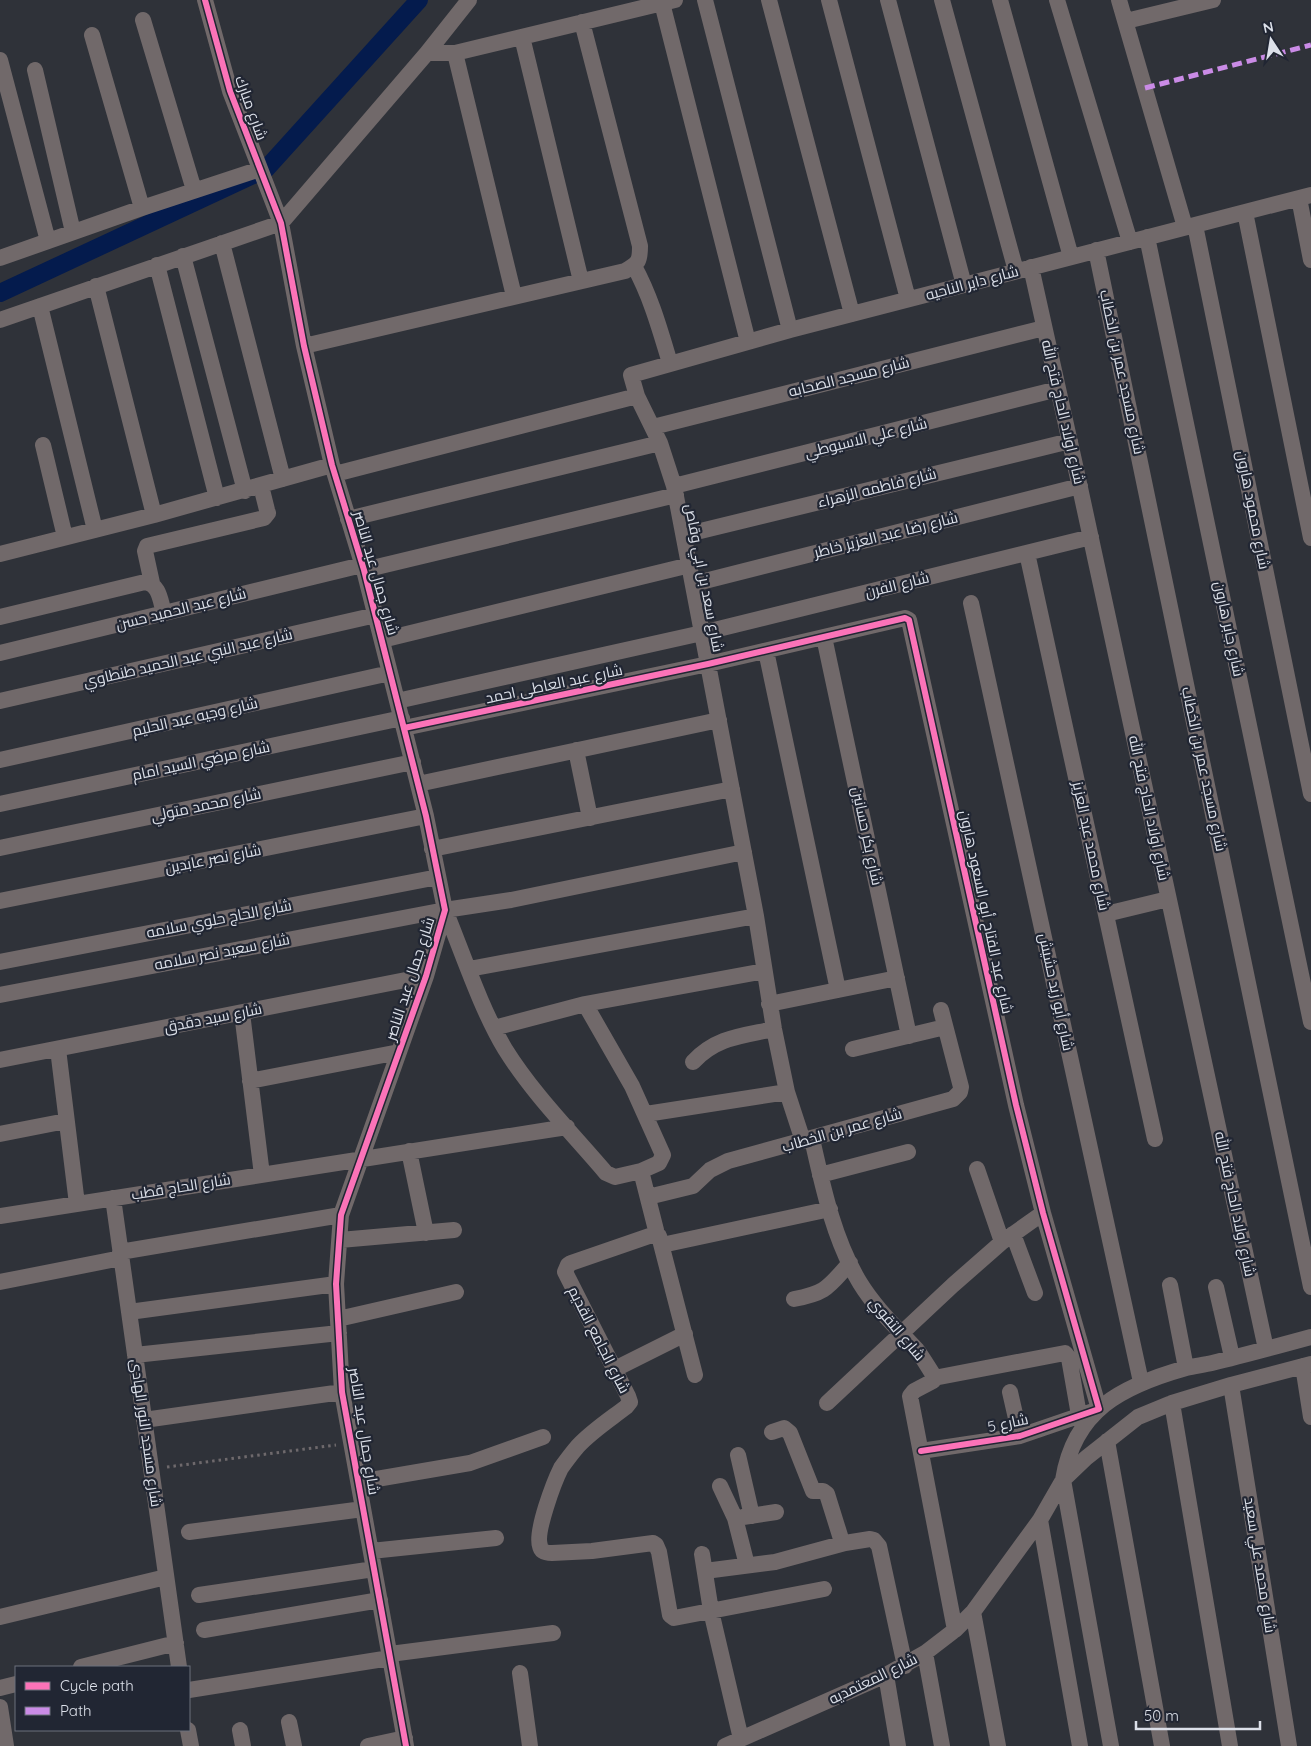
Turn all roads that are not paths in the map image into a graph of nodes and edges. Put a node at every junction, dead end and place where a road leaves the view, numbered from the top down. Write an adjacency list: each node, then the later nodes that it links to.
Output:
1 (205, 0): 22 (street, شارع مبارك)
2 (469, 0): 18 (street)
3 (705, 0): 51 (street)
4 (769, 0): 48 (street)
5 (829, 0): 46 (street)
6 (888, 0): 43 (street)
7 (942, 0): 41 (street, شارع اولاد الحاج فتح الله)
8 (1000, 0): 36 (street)
9 (1057, 0): 32 (street)
10 (1119, 0): 15 (street, شارع محمود هارون)
11 (1213, 0): 15 (street)
12 (669, 1): 14 (street); 52 (street)
13 (142, 20): 23 (street)
14 (582, 22): 17 (street); 40 (street)
15 (1126, 22): 28 (street, شارع محمود هارون)
16 (92, 35): 25 (street)
17 (522, 36): 19 (street); 42 (street)
18 (427, 53): 19 (street); 27 (street)
19 (455, 53): 45 (street)
20 (0, 60): 31 (street)
21 (35, 70): 29 (street)
22 (260, 169): 23 (street); 27 (street, شارع مبارك)
23 (194, 190): 25 (street)
24 (1305, 197): 26 (street, شارع داير الناحيه); 38 (street)
25 (142, 208): 29 (street)
26 (1245, 212): 28 (street, شارع داير الناحيه); 75 (street)
27 (281, 223): 33 (street); 53 (street, شارع جمال عبد الناصر)
28 (1190, 226): 30 (street, شارع داير الناحيه); 102 (street, شارع محمود هارون)
29 (73, 232): 31 (street)
30 (1147, 237): 32 (street, شارع داير الناحيه); 126 (street, شارع جابر هارون)
31 (48, 241): 37 (street)
32 (1130, 242): 34 (street, شارع داير الناحيه)
33 (222, 243): 35 (street); 63 (street)
34 (1096, 250): 36 (street, شارع داير الناحيه); 169 (street, شارع مسجد عمر بن الخطاب)
35 (183, 256): 39 (street); 66 (street)
36 (1071, 257): 41 (street, شارع داير الناحيه)
37 (0, 258)
38 (1311, 260)
39 (157, 265): 44 (street); 68 (street)
40 (634, 266): 42 (street); 54 (street)
41 (1024, 269): 43 (street, شارع داير الناحيه); 50 (street, شارع اولاد الحاج فتح الله)
42 (581, 281): 45 (street)
43 (964, 285): 46 (street, شارع داير الناحيه)
44 (96, 286): 47 (street); 69 (street)
45 (514, 296): 53 (street)
46 (908, 299): 48 (street, شارع داير الناحيه)
47 (40, 306): 49 (street); 71 (street)
48 (852, 314): 51 (street, شارع داير الناحيه)
49 (0, 320)
50 (1044, 328): 56 (street, شارع اولاد الحاج فتح الله); 58 (street, شارع مسجد الصحابه)
51 (790, 330): 52 (street, شارع داير الناحيه)
52 (748, 342): 54 (street, شارع داير الناحيه)
53 (304, 346): 62 (street, شارع جمال عبد الناصر)
54 (670, 363): 55 (street, شارع داير الناحيه)
55 (633, 373): 57 (street, شارع سعد بن ابي وقاص)
56 (1058, 389): 59 (street, شارع اولاد الحاج فتح الله); 67 (street, شارع علي الاسيوطي)
57 (637, 396): 58 (street, شارع سعد بن ابي وقاص); 62 (street)
58 (653, 427): 60 (street, شارع سعد بن ابي وقاص)
59 (1070, 441): 65 (street, شارع اولاد الحاج فتح الله); 72 (street, شارع فاطمه الزهراء)
60 (660, 443): 67 (street, شارع سعد بن ابي وقاص); 70 (street)
61 (43, 446): 74 (street)
62 (333, 470): 63 (street); 70 (street, شارع جمال عبد الناصر)
63 (283, 480): 64 (street)
64 (262, 486): 66 (street); 80 (street)
65 (1080, 486): 73 (street, شارع اولاد الحاج فتح الله); 81 (street, شارع رضا عبد العزيز خاطر)
66 (245, 491): 68 (street)
67 (675, 491): 72 (street, شارع سعد بن ابي وقاص); 79 (street, شارع علي الاسيوطي)
68 (218, 498): 69 (street)
69 (154, 516): 71 (street)
70 (348, 518): 79 (street, شارع جمال عبد الناصر)
71 (95, 530): 74 (street)
72 (684, 536): 78 (street, شارع سعد بن ابي وقاص)
73 (1092, 537): 76 (street, شارع الفرن); 110 (street, شارع اولاد الحاج فتح الله)
74 (65, 538): 77 (street)
75 (1311, 538)
76 (1027, 553): 86 (street, شارع الفرن); 113 (street, شارع محمد عبد العزيز)
77 (0, 554)
78 (690, 565): 81 (street, شارع سعد بن ابي وقاص); 88 (street)
79 (363, 567): 83 (street, شارع عبد الحميد حسن); 84 (street, شارع جمال عبد الناصر)
80 (152, 583): 83 (street); 85 (street)
81 (693, 584): 86 (street, شارع سعد بن ابي وقاص)
82 (971, 603): 186 (street, شارع أبو زيد حشيش)
83 (164, 613): 90 (street, شارع عبد الحميد حسن)
84 (376, 615): 88 (street, شارع جمال عبد الناصر); 93 (street, شارع عبد النبي عبد الحميد طنطاوي)
85 (0, 618)
86 (702, 633): 91 (street, شارع سعد بن ابي وقاص); 94 (street, شارع الفرن)
87 (824, 637): 89 (street, شارع عبد الفتاح أبو السعود هارون); 119 (street, شارع بكر حسانين); 155 (street, شارع عبد الفتاح أبو السعود هارون)
88 (382, 640): 92 (street, شارع جمال عبد الناصر)
89 (766, 651): 91 (street, شارع عبد الفتاح أبو السعود هارون); 120 (street)
90 (0, 653)
91 (708, 664): 95 (street, شارع سعد بن ابي وقاص); 96 (street, شارع عبد العاطى احمد)
92 (390, 673): 94 (street, شارع جمال عبد الناصر); 98 (street, شارع وجيه عبد الحليم)
93 (0, 701)
94 (397, 701): 96 (street, شارع جمال عبد الناصر)
95 (719, 720): 97 (street); 101 (street, شارع سعد بن ابي وقاص)
96 (403, 723): 99 (street, شارع جمال عبد الناصر); 103 (street, شارع مرضي السيد امام)
97 (576, 750): 100 (street); 105 (street)
98 (0, 760)
99 (413, 762): 100 (street, شارع جمال عبد الناصر); 106 (street, شارع محمد متولي)
100 (418, 784): 104 (street, شارع جمال عبد الناصر)
101 (732, 789): 105 (street); 108 (street, شارع سعد بن ابي وقاص)
102 (1311, 794)
103 (0, 804)
104 (426, 816): 107 (street, شارع جمال عبد الناصر); 111 (street, شارع نصر عابدين)
105 (590, 818): 107 (street)
106 (0, 848)
107 (432, 849): 109 (street, شارع جمال عبد الناصر)
108 (744, 852): 112 (street, شارع سعيد نصر سلامه); 114 (street, شارع سعد بن ابي وقاص)
109 (438, 877): 112 (street, شارع جمال عبد الناصر); 115 (street, شارع الحاج حلوي سلامه)
110 (1168, 898): 113 (street); 178 (street, شارع اولاد الحاج فتح الله)
111 (0, 901)
112 (445, 910): 116 (street); 118 (street, شارع جمال عبد الناصر); 121 (street, شارع سعيد نصر سلامه)
113 (1106, 914): 142 (street, شارع محمد عبد العزيز)
114 (756, 916): 116 (street); 117 (street, شارع سعد بن ابي وقاص)
115 (0, 962)
116 (469, 969): 128 (street)
117 (764, 971): 122 (street); 123 (street, شارع التقوي)
118 (426, 976): 125 (street, شارع سيد دقدق); 133 (street, شارع جمال عبد الناصر)
119 (897, 978): 120 (street); 130 (street, شارع بكر حسانين)
120 (838, 990): 123 (street)
121 (0, 995)
122 (585, 1004): 128 (street); 138 (street)
123 (769, 1004): 129 (street, شارع التقوي)
124 (941, 1010): 127 (street, شارع عمر بن الخطاب)
125 (242, 1013): 131 (street, شارع سيد دقدق); 136 (street)
126 (1311, 1022)
127 (945, 1027): 130 (street); 143 (street, شارع عمر بن الخطاب)
128 (494, 1028): 140 (street)
129 (774, 1029): 135 (street); 137 (street, شارع التقوي)
130 (909, 1036): 132 (street)
131 (58, 1048): 134 (street, شارع سيد دقدق); 139 (street)
132 (853, 1049)
133 (399, 1052): 136 (street); 146 (street, شارع جمال عبد الناصر)
134 (0, 1060)
135 (693, 1062)
136 (250, 1080): 149 (street)
137 (787, 1092): 138 (street); 143 (street, شارع التقوي)
138 (646, 1114): 148 (street)
139 (66, 1121): 141 (street); 153 (street)
140 (567, 1127): 144 (street, شارع الحاج قطب); 148 (street)
141 (0, 1134)
142 (1155, 1139)
143 (807, 1140): 150 (street, شارع التقوي); 151 (street, شارع عمر بن الخطاب)
144 (409, 1151): 146 (street, شارع الحاج قطب); 159 (street)
145 (908, 1152): 150 (street)
146 (362, 1159): 149 (street, شارع الحاج قطب); 156 (street, شارع جمال عبد الناصر)
147 (977, 1169): 160 (street)
148 (641, 1171): 151 (street)
149 (262, 1174): 152 (street, شارع الحاج قطب)
150 (820, 1175): 154 (street, شارع التقوي)
151 (648, 1197): 161 (street)
152 (113, 1198): 153 (street, شارع الحاج قطب); 163 (street, شارع مسجد النور الهادى)
153 (77, 1204): 157 (street, شارع الحاج قطب)
154 (830, 1210): 161 (street); 164 (street, شارع التقوي)
155 (1043, 1213): 160 (street); 192 (street, شارع عبد الفتاح أبو السعود هارون)
156 (341, 1215): 162 (street, شارع جمال عبد الناصر); 163 (street)
157 (0, 1216)
158 (454, 1230): 159 (street)
159 (426, 1233): 162 (street)
160 (1007, 1238): 171 (street); 176 (street)
161 (659, 1239): 175 (street); 183 (street, شارع الجامع القديم)
162 (340, 1240): 166 (street, شارع جمال عبد الناصر)
163 (121, 1255): 165 (street); 173 (street, شارع مسجد النور الهادى)
164 (850, 1263): 172 (street); 176 (street, شارع التقوي)
165 (0, 1282)
166 (336, 1284): 173 (street); 174 (street, شارع جمال عبد الناصر)
167 (1170, 1285): 182 (street)
168 (1216, 1287): 180 (street)
169 (1311, 1287)
170 (456, 1292): 174 (street)
171 (1035, 1293)
172 (794, 1299)
173 (129, 1312): 179 (street, شارع مسجد النور الهادى)
174 (338, 1326): 179 (street); 188 (street, شارع جمال عبد الناصر)
175 (685, 1334): 183 (street); 184 (street)
176 (900, 1334): 185 (street, شارع التقوي); 190 (street)
177 (1311, 1337): 178 (street, شارع المعتمديه)
178 (1266, 1349): 180 (street, شارع المعتمديه)
179 (135, 1355): 195 (street, شارع مسجد النور الهادى)
180 (1232, 1357): 182 (street, شارع المعتمديه)
181 (1307, 1365): 187 (street, شارع المعتمديه); 194 (street)
182 (1186, 1368): 186 (street, شارع المعتمديه)
183 (615, 1369): 221 (street, شارع الجامع القديم)
184 (695, 1374)
185 (934, 1378): 193 (street); 200 (street, شارع التقوي)
186 (1141, 1382): 192 (street, شارع المعتمديه)
187 (1231, 1385): 191 (street, شارع المعتمديه); 258 (street, شارع محمد علي سعيد)
188 (342, 1392): 195 (street); 203 (street, شارع جمال عبد الناصر)
189 (1010, 1392): 197 (street)
190 (827, 1403)
191 (1172, 1403): 199 (street, شارع المعتمديه); 257 (street)
192 (1099, 1408): 193 (street, شارع 5); 202 (street, شارع المعتمديه)
193 (1079, 1415): 197 (street, شارع 5)
194 (1311, 1417)
195 (144, 1420): 217 (street, شارع مسجد النور الهادى)
196 (772, 1432): 211 (street)
197 (1020, 1436): 200 (street, شارع 5)
198 (543, 1438): 203 (street)
199 (1107, 1441): 202 (street, شارع المعتمديه); 256 (street)
200 (921, 1451): 225 (street, شارع التقوي)
201 (738, 1455): 207 (street)
202 (1063, 1480): 208 (street, شارع المعتمديه); 255 (street)
203 (359, 1482): 205 (street, شارع جمال عبد الناصر)
204 (720, 1486): 207 (street)
205 (364, 1509): 209 (street); 212 (street, شارع جمال عبد الناصر)
206 (776, 1512): 207 (street)
207 (743, 1517): 214 (street)
208 (1040, 1520): 222 (street, شارع المعتمديه); 254 (street)
209 (189, 1532)
210 (496, 1538): 212 (street)
211 (845, 1543): 214 (street); 232 (street)
212 (371, 1551): 215 (street, شارع جمال عبد الناصر)
213 (702, 1554): 216 (street)
214 (747, 1565): 216 (street)
215 (374, 1569): 219 (street); 220 (street, شارع جمال عبد الناصر)
216 (705, 1571): 221 (street)
217 (166, 1577): 223 (street); 227 (street, شارع مسجد النور الهادى)
218 (824, 1589): 221 (street)
219 (199, 1595)
220 (380, 1600): 224 (street); 229 (street, شارع جمال عبد الناصر)
221 (711, 1611): 242 (street)
222 (974, 1612): 225 (street, شارع المعتمديه); 253 (street)
223 (0, 1617)
224 (204, 1630)
225 (955, 1630): 228 (street, شارع المعتمديه)
226 (553, 1632): 229 (street)
227 (176, 1643): 230 (street); 231 (street, شارع مسجد النور الهادى)
228 (926, 1653): 232 (street, شارع المعتمديه); 252 (street)
229 (390, 1656): 237 (street); 243 (street, شارع جمال عبد الناصر)
230 (85, 1666)
231 (179, 1666)
232 (905, 1666): 234 (street, شارع المعتمديه)
233 (520, 1673): 249 (street)
234 (886, 1675): 242 (street, شارع المعتمديه); 251 (street)
235 (15, 1684): 236 (street)
236 (0, 1688)
237 (190, 1690)
238 (0, 1707): 244 (street)
239 (289, 1722): 247 (street)
240 (240, 1730): 246 (street)
241 (188, 1731): 245 (street)
242 (741, 1739): 250 (street, شارع المعتمديه)
243 (405, 1742): 248 (street)
244 (6, 1746)
245 (191, 1746)
246 (243, 1746)
247 (294, 1746)
248 (368, 1746)
249 (530, 1746)
250 (725, 1746)
251 (898, 1746)
252 (942, 1746)
253 (998, 1746)
254 (1080, 1746)
255 (1111, 1746)
256 (1162, 1746)
257 (1230, 1746)
258 (1289, 1746)

